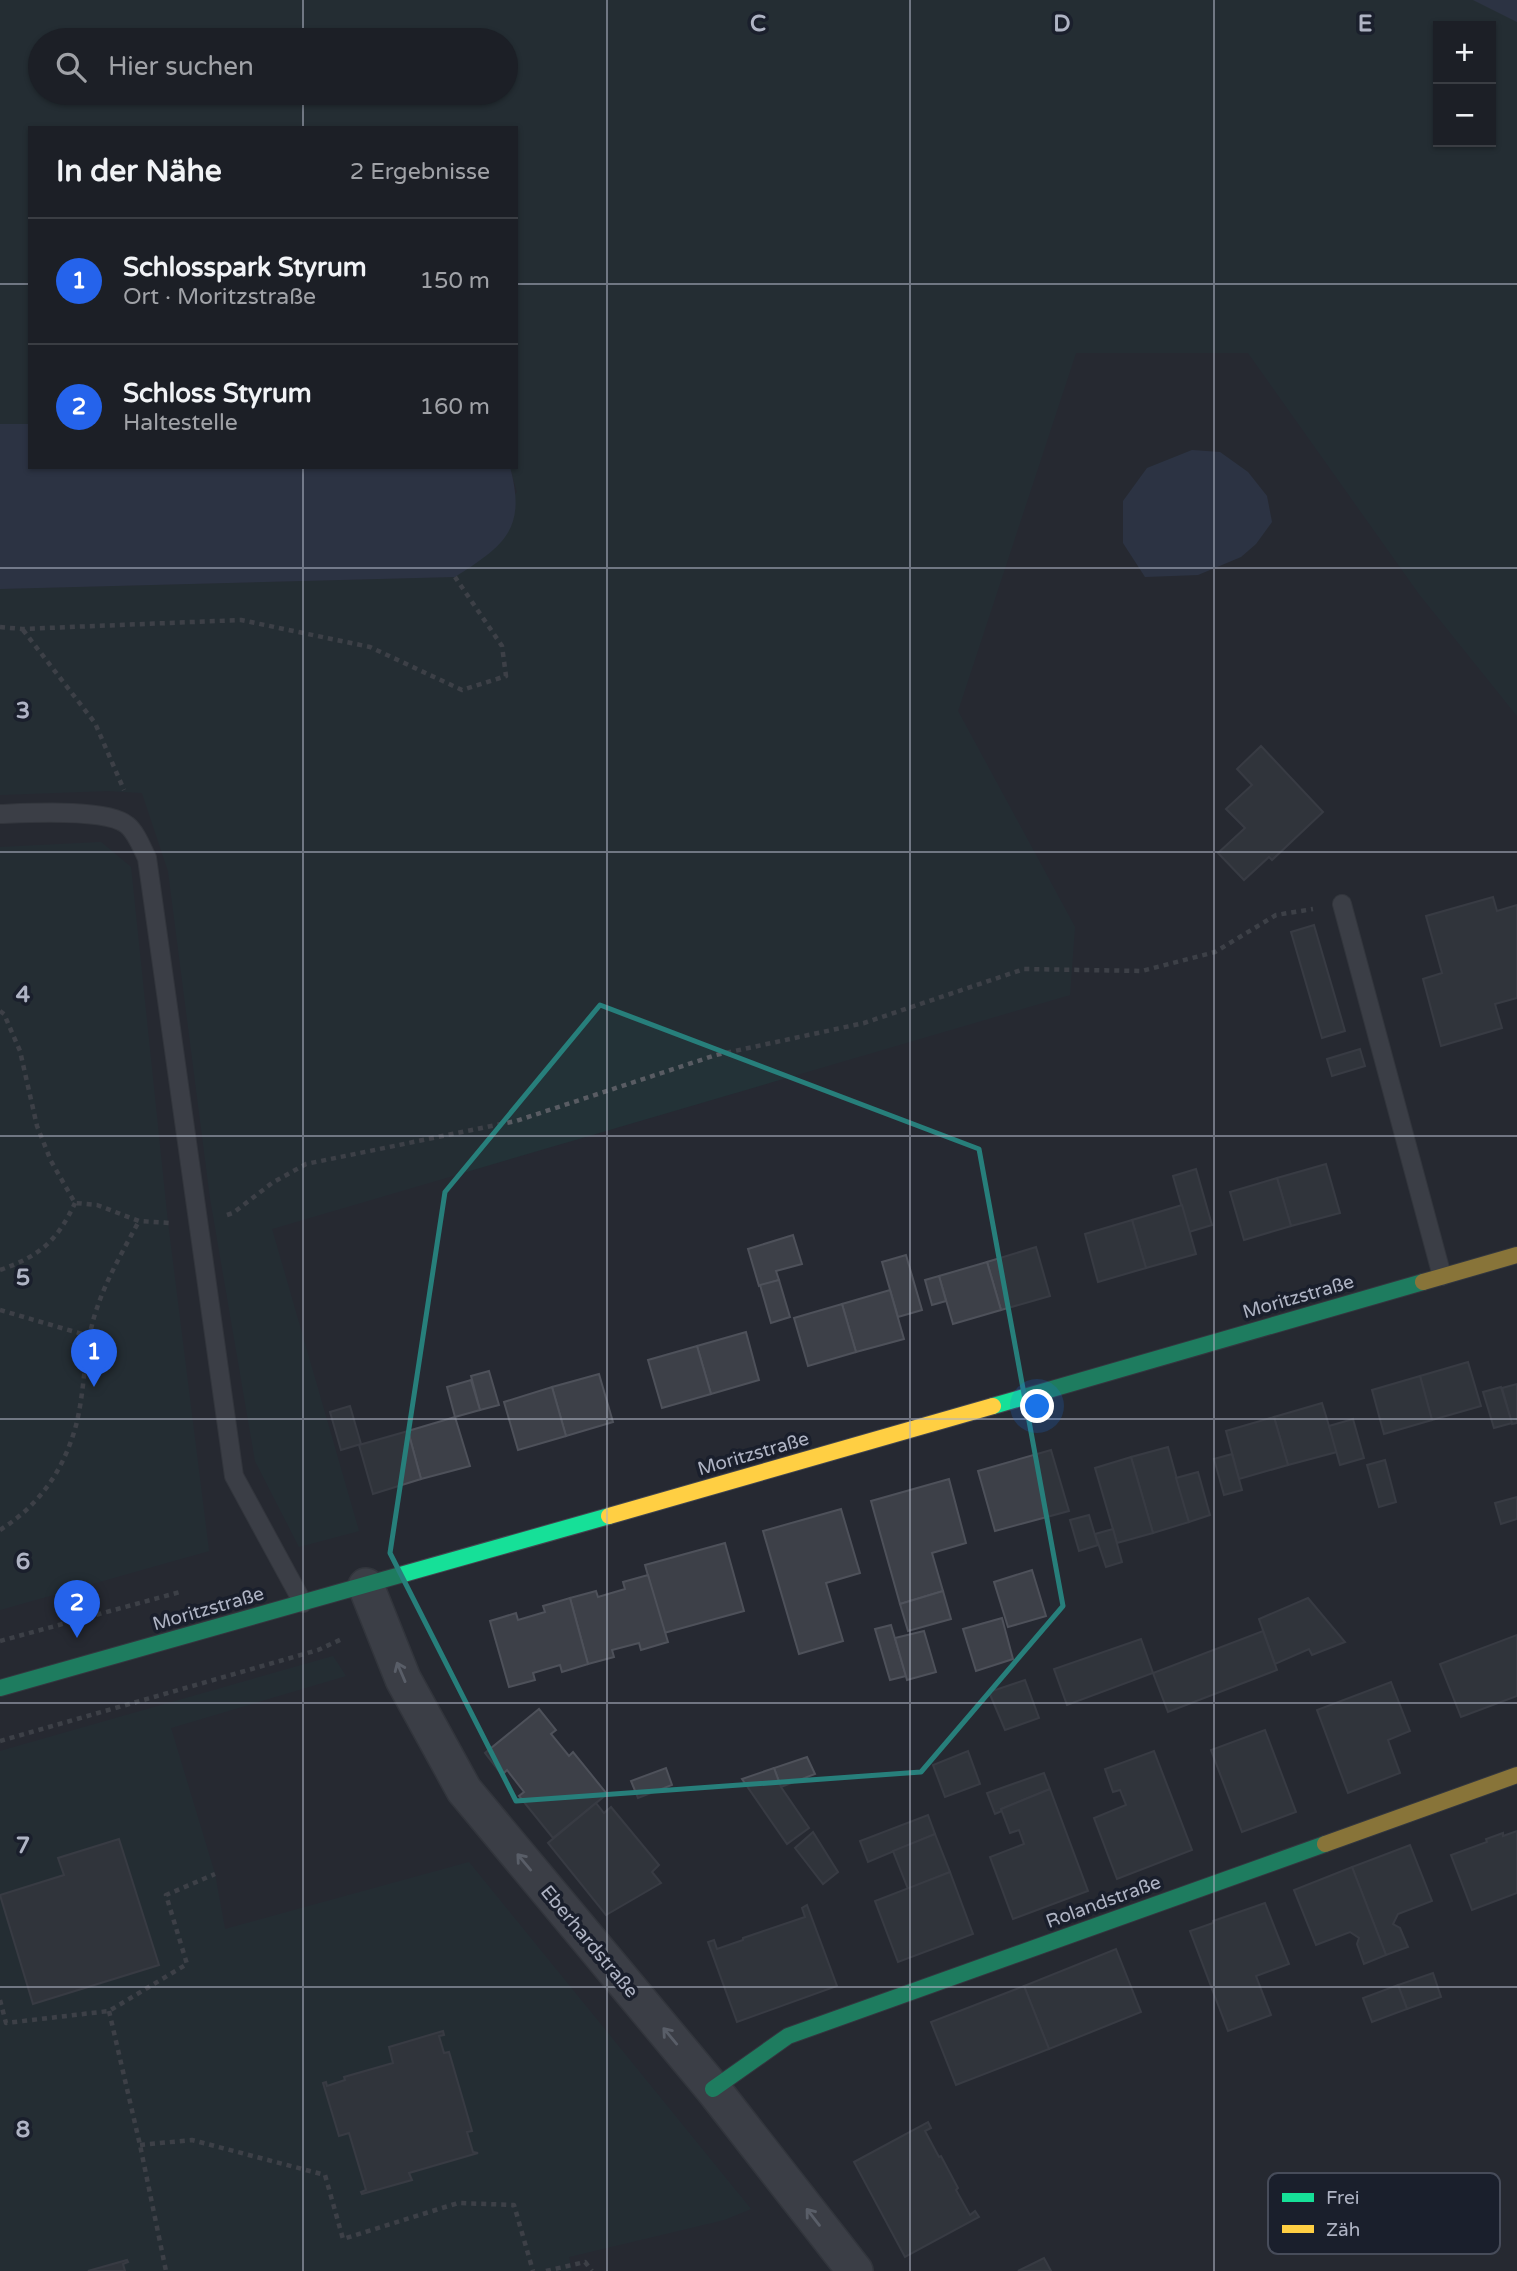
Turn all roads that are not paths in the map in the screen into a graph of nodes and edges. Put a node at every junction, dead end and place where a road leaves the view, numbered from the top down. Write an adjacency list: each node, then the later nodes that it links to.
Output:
1 (0, 814): 6 (lane)
2 (1342, 904): 4 (lane)
3 (1517, 1255): 4 (main road, Moritzstraße)
4 (1442, 1276): 5 (main road, Moritzstraße)
5 (366, 1586): 6 (main road, Moritzstraße); 9 (street, Eberhardstraße, one-way to 5)
6 (303, 1603): 7 (main road, Moritzstraße)
7 (0, 1688)
8 (1517, 1775): 9 (main road, Rolandstraße)
9 (713, 2088): 10 (street, Eberhardstraße, one-way to 9)
10 (855, 2271)

